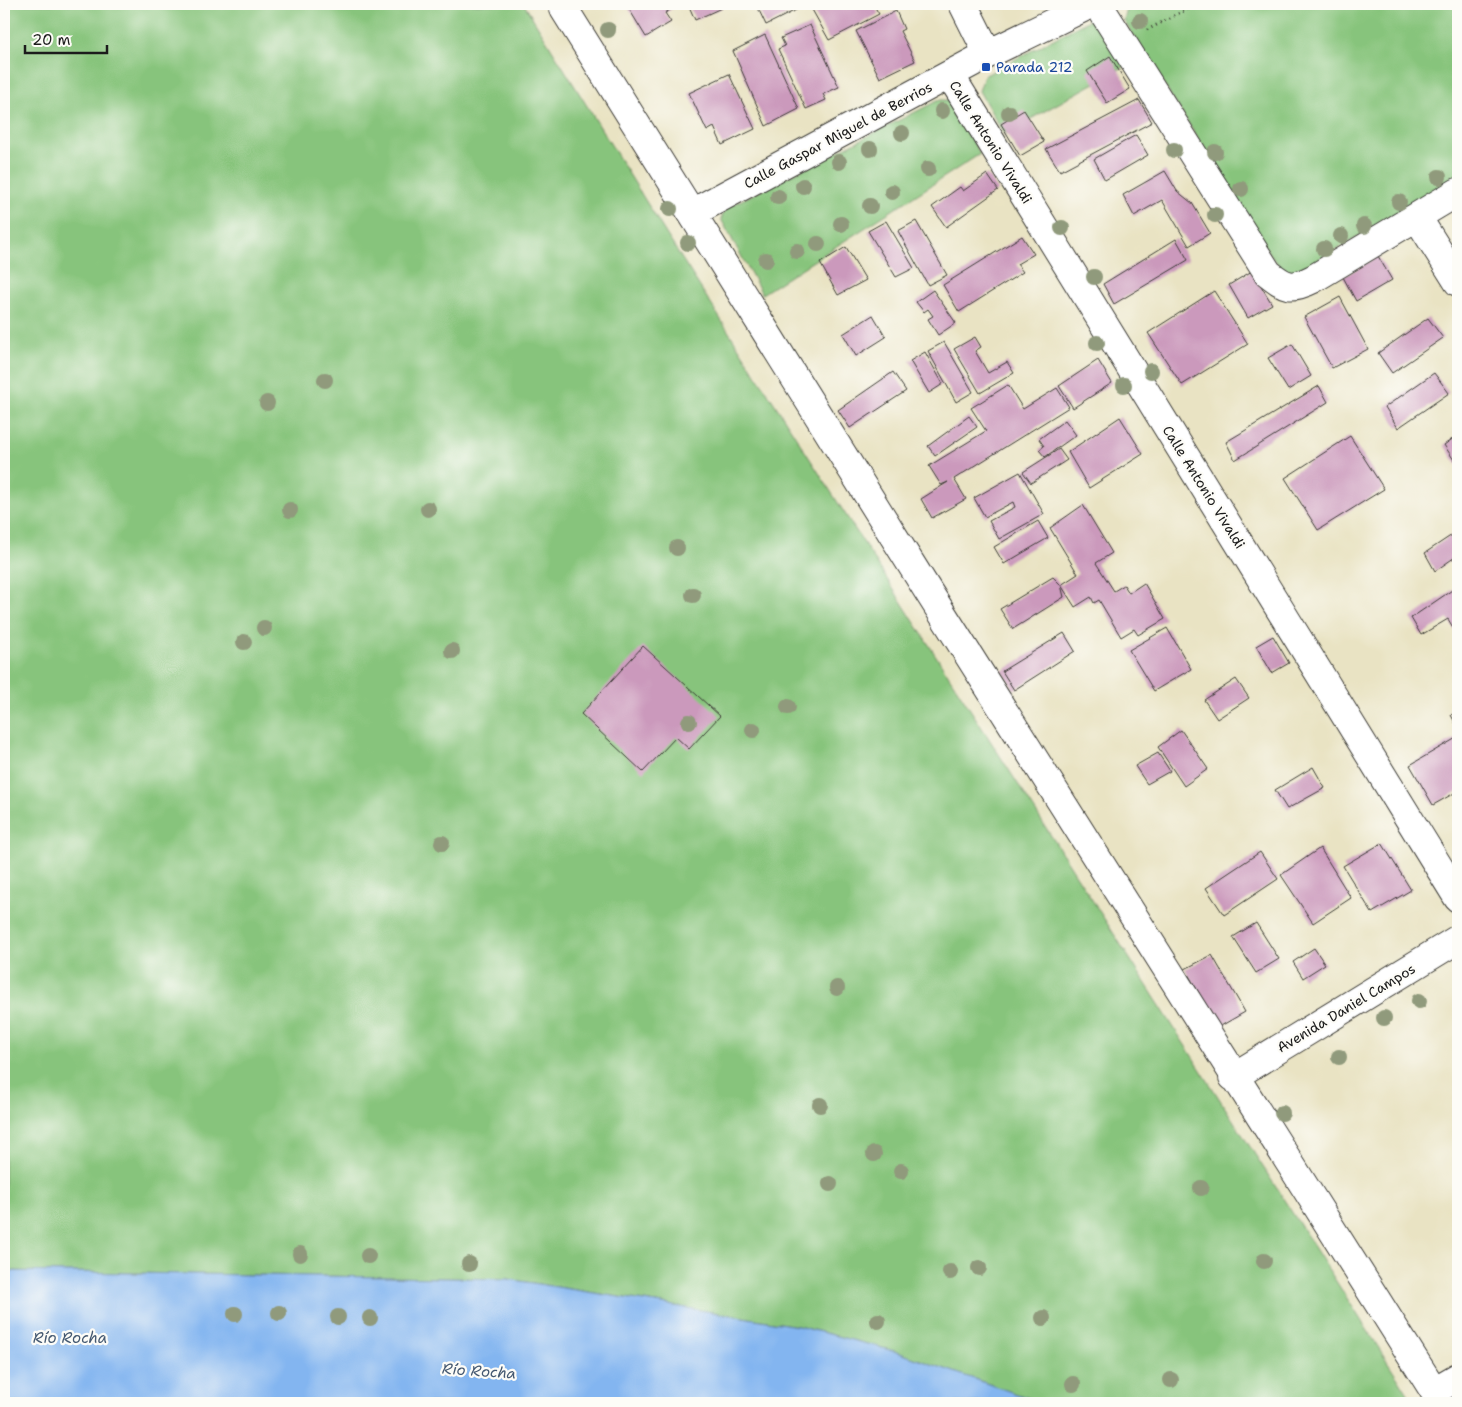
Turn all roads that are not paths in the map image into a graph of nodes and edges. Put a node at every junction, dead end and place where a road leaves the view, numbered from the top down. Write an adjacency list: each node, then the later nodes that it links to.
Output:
1 (963, 4): 5 (street)
2 (1091, 4): 5 (street, Calle Gaspar Miguel de Berrios)
3 (1098, 4): 9 (street)
4 (567, 6): 8 (street)
5 (988, 54): 6 (street, Calle Gaspar Miguel de Berrios)
6 (950, 75): 8 (street, Calle Gaspar Miguel de Berrios); 11 (street, Calle Antonio Vivaldi)
7 (1458, 192): 9 (street)
8 (692, 213): 13 (street)
9 (1417, 217): 10 (street)
10 (1458, 282)
11 (1458, 898)
12 (1458, 939): 13 (street, Avenida Daniel Campos)
13 (1233, 1077): 14 (street)
14 (1458, 1376)

